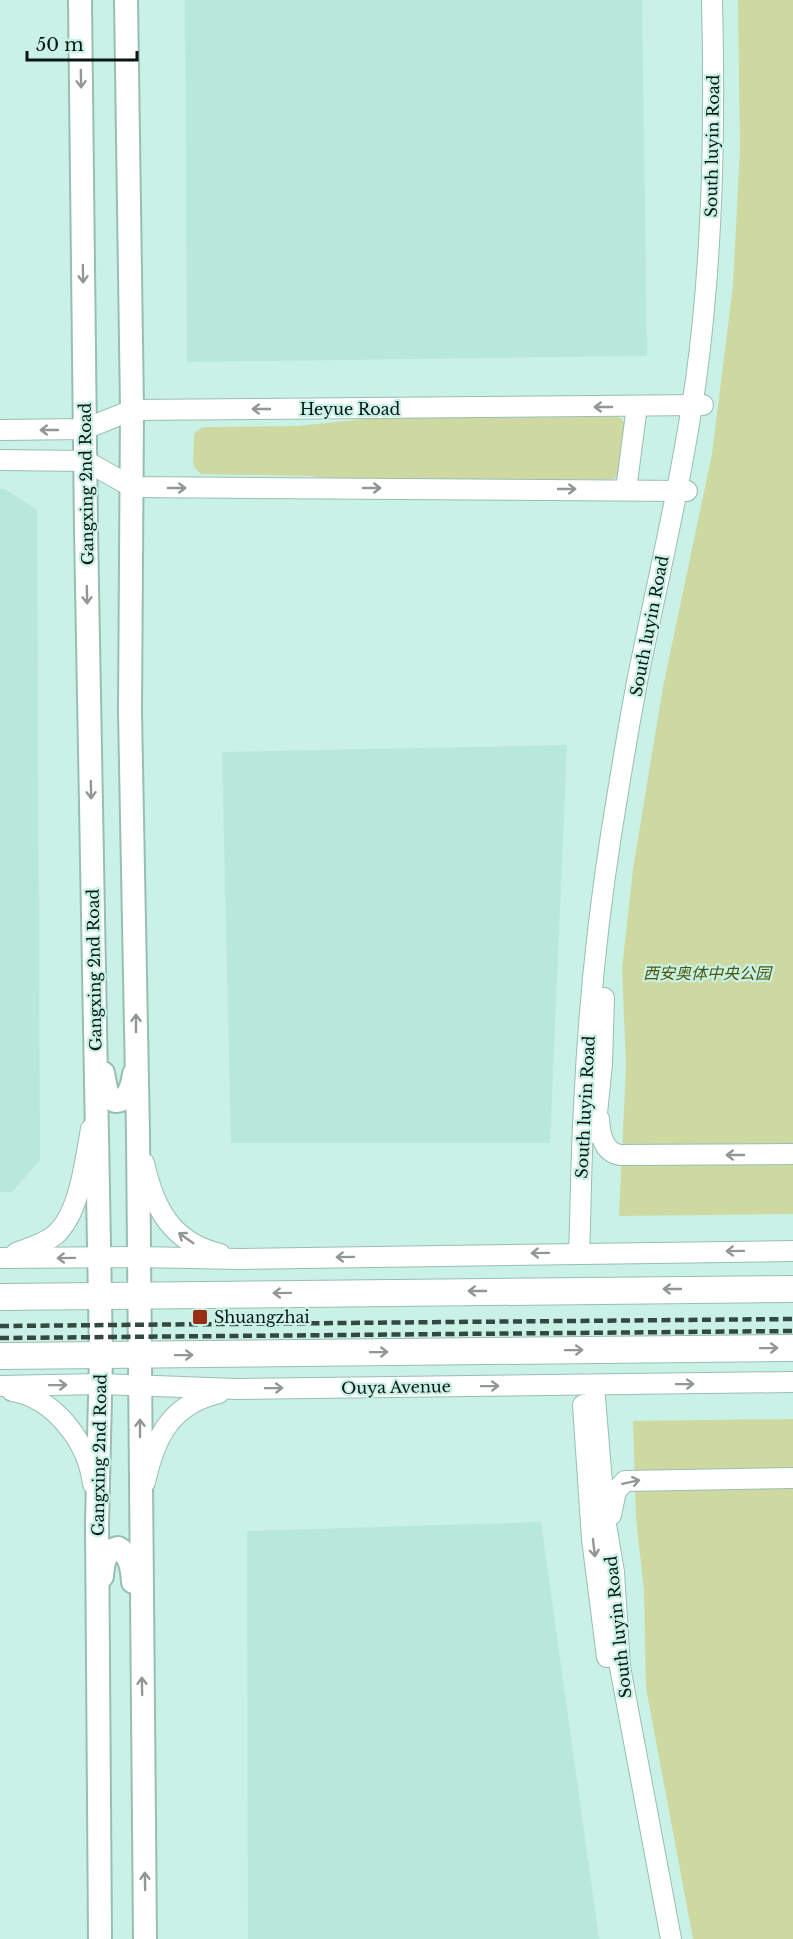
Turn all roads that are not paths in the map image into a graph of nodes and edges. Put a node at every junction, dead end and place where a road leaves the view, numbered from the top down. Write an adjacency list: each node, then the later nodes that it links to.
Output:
1 (126, 0): 7 (main road)
2 (712, 0): 5 (street, South luyin Road)
3 (723, 0): 5 (street, South luyin Road)
4 (76, 2): 8 (main road, Gangxing 2nd Road, one-way to 8)
5 (697, 405): 6 (street, Heyue Road); 14 (street, South luyin Road)
6 (637, 406): 7 (street, Heyue Road, one-way to 7); 13 (street)
7 (132, 410): 8 (street, Heyue Road); 12 (main road)
8 (85, 429): 9 (street, Heyue Road, one-way to 9); 11 (main road, Gangxing 2nd Road)
9 (0, 430)
10 (0, 460): 11 (street)
11 (86, 461): 12 (street); 15 (main road, Gangxing 2nd Road, one-way to 15)
12 (132, 488): 13 (street, one-way to 13); 16 (main road, one-way to 12)
13 (626, 490): 14 (street)
14 (682, 491): 18 (street, South luyin Road); 22 (street, South luyin Road)
15 (95, 1018): 16 (main road); 17 (main road, Gangxing 2nd Road)
16 (136, 1059): 19 (main road)
17 (96, 1094): 23 (street); 24 (main road, Gangxing 2nd Road)
18 (599, 1094): 20 (street, one-way to 18); 22 (street, South luyin Road)
19 (138, 1134): 25 (main road); 26 (street, one-way to 19)
20 (793, 1154)
21 (793, 1251): 22 (street, one-way to 22)
22 (585, 1253): 26 (street, one-way to 26)
23 (0, 1257): 24 (street, one-way to 23)
24 (100, 1257): 25 (street); 29 (main road, Gangxing 2nd Road)
25 (138, 1257): 26 (street); 28 (main road)
26 (240, 1259)
27 (793, 1288): 28 (main road, one-way to 28)
28 (138, 1294): 29 (main road); 34 (main road)
29 (99, 1295): 30 (main road); 33 (main road, Gangxing 2nd Road)
30 (0, 1296)
31 (793, 1348): 34 (main road, one-way to 31)
32 (0, 1356): 33 (main road)
33 (101, 1356): 34 (main road); 36 (main road, Gangxing 2nd Road)
34 (139, 1356): 37 (main road)
35 (793, 1382): 38 (street, Ouya Avenue, one-way to 35)
36 (100, 1384): 37 (street, Ouya Avenue); 39 (street, Ouya Avenue, one-way to 36); 42 (main road, Gangxing 2nd Road)
37 (139, 1385): 40 (street, Ouya Avenue); 43 (main road, one-way to 37)
38 (588, 1385): 40 (street, Ouya Avenue, one-way to 38); 44 (street, South luyin Road); 49 (street, South luyin Road, one-way to 49)
39 (0, 1388): 42 (street)
40 (237, 1389): 43 (street)
41 (793, 1478): 44 (street, one-way to 41)
42 (97, 1523): 45 (main road, Gangxing 2nd Road)
43 (140, 1523): 46 (main road)
44 (614, 1572): 50 (street, South luyin Road)
45 (98, 1638): 46 (main road); 47 (main road, Gangxing 2nd Road)
46 (142, 1652): 48 (main road, one-way to 46)
47 (100, 1939)
48 (145, 1939)
49 (658, 1939)
50 (671, 1939)

